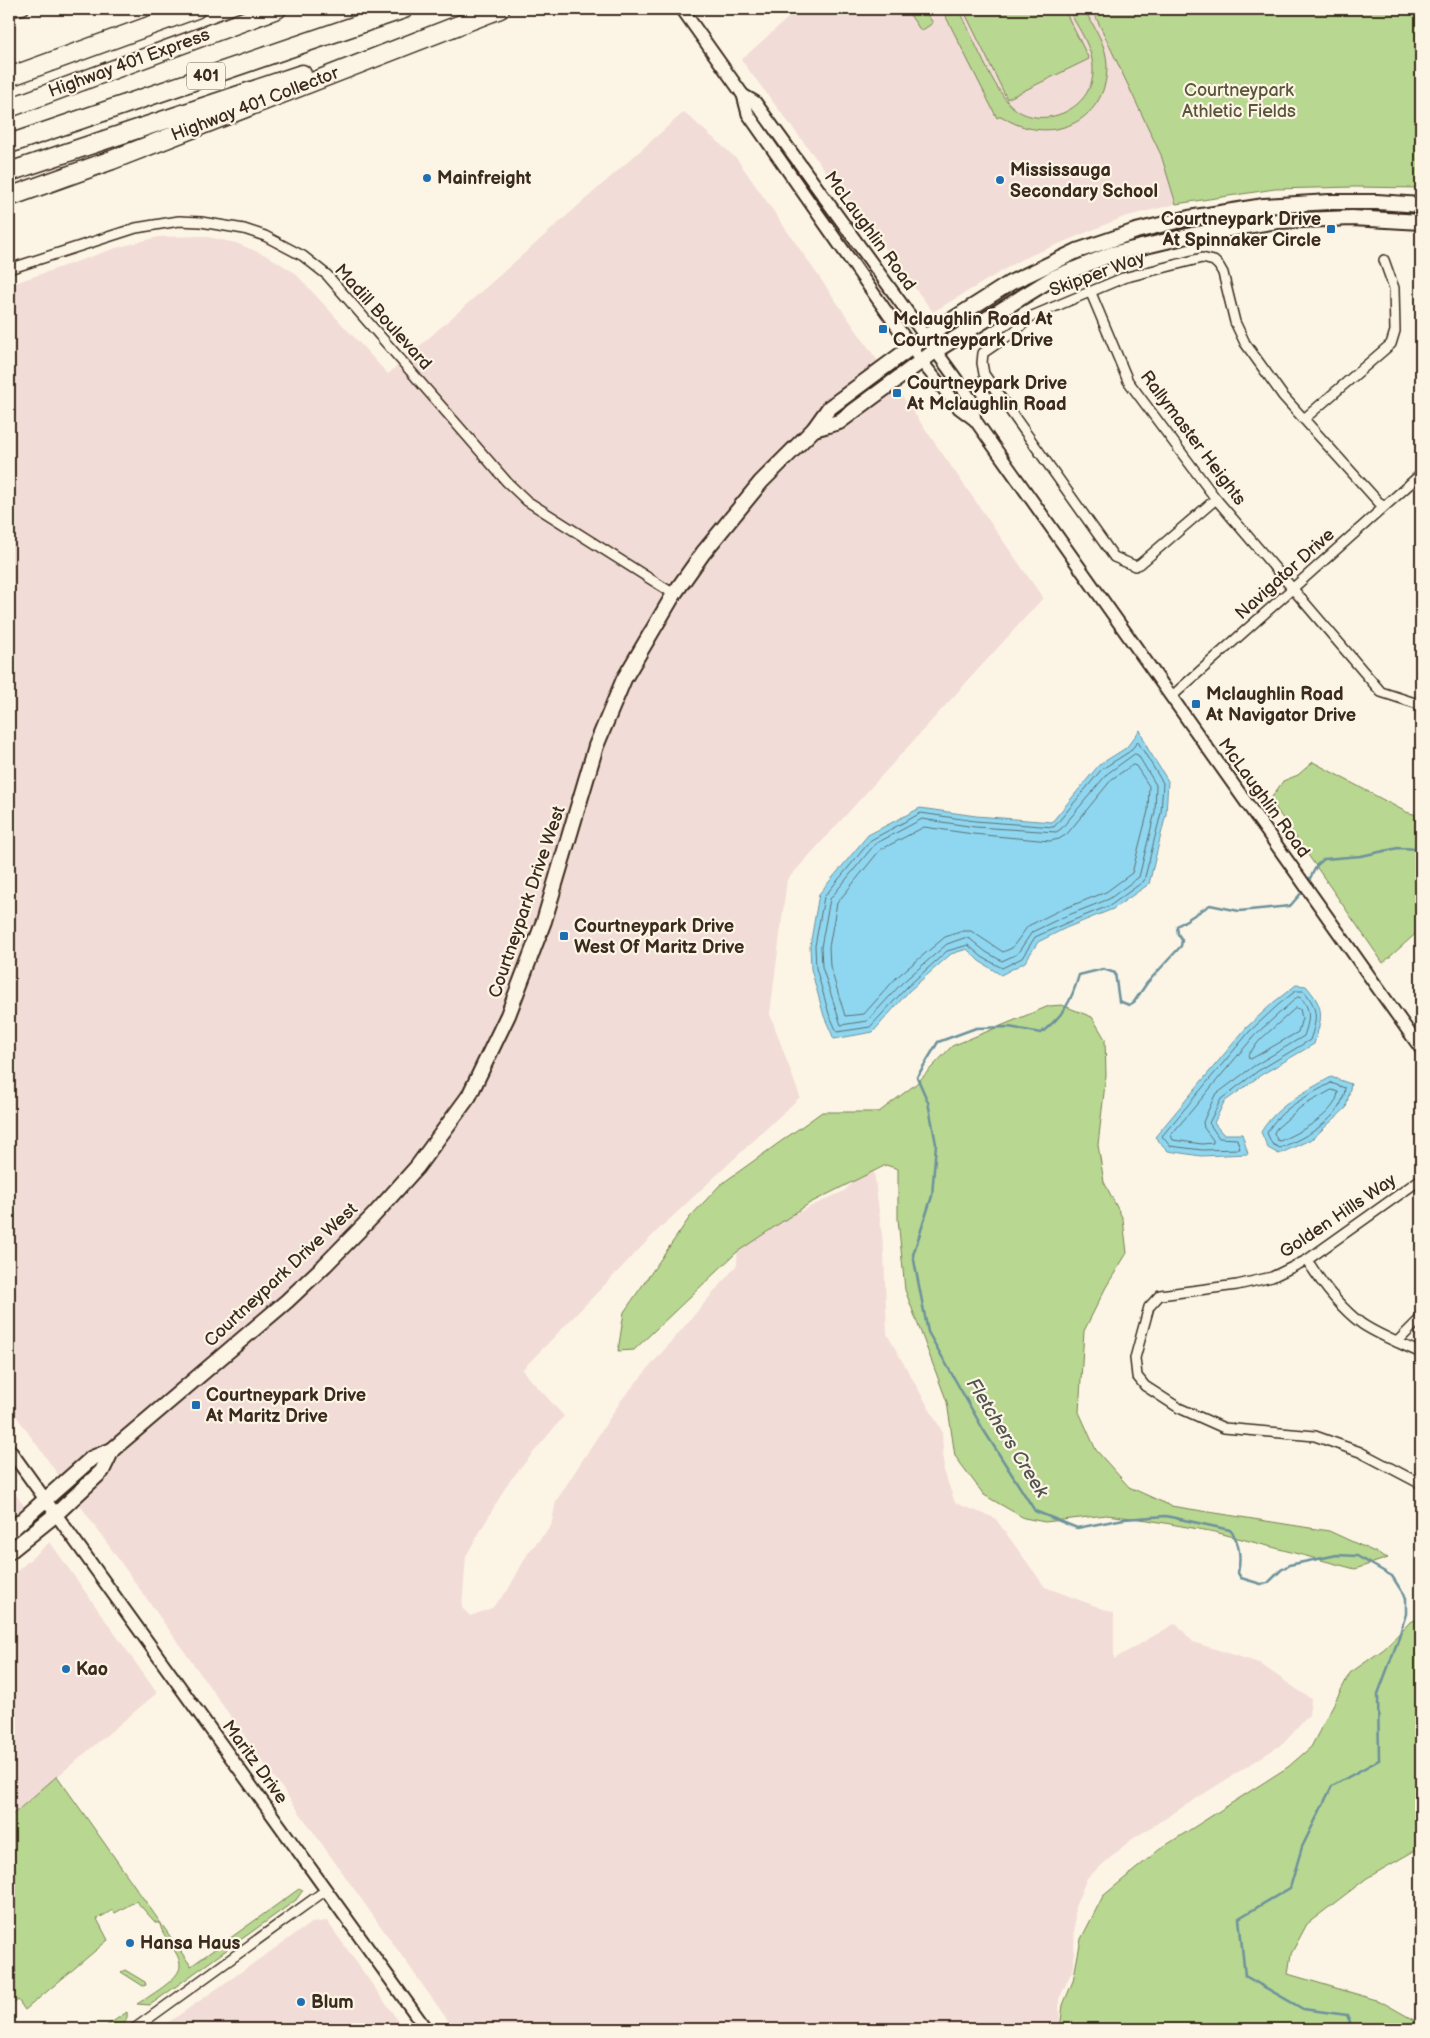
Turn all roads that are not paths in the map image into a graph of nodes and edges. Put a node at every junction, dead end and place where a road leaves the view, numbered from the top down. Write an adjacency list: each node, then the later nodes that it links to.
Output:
1 (24, 9): 7 (street)
2 (196, 9): 9 (highway)
3 (277, 9): 11 (highway, Highway 401 Express / 401)
4 (404, 9): 12 (highway, Highway 401 Express / 401)
5 (500, 9): 8 (highway, Highway 401 Collector / 401)
6 (682, 9): 10 (street, McLaughlin Road)
7 (9, 12)
8 (448, 28): 13 (highway); 14 (highway, Highway 401 Collector / 401)
9 (9, 77)
10 (743, 95): 22 (street, McLaughlin Road); 23 (street, McLaughlin Road)
11 (9, 108)
12 (9, 144)
13 (9, 172)
14 (9, 197)
15 (1421, 205): 16 (main road, Courtneypark Drive West)
16 (1189, 218): 18 (main road); 22 (main road, Courtneypark Drive West)
17 (1421, 222): 18 (main road, Courtneypark Drive West)
18 (1192, 235): 24 (main road, Courtneypark Drive West)
19 (1384, 260): 26 (street)
20 (9, 269): 33 (street, Madill Boulevard)
21 (1090, 293): 26 (street, Skipper Way); 30 (street, Rallymaster Heights); 30 (street, Skipper Way)
22 (925, 337): 23 (main road, Courtneypark Drive West); 24 (street, McLaughlin Road)
23 (911, 347): 25 (street, McLaughlin Road); 28 (main road, Courtneypark Drive West)
24 (935, 351): 25 (main road, Courtneypark Drive West); 27 (street, McLaughlin Road)
25 (921, 361): 27 (street, McLaughlin Road); 28 (main road, Courtneypark Drive West)
26 (1304, 419): 31 (street, Skipper Way)
27 (975, 420): 34 (street, McLaughlin Road)
28 (814, 429): 33 (main road, Courtneypark Drive West)
29 (1421, 474): 31 (street, Navigator Drive)
30 (1216, 499): 32 (street, Rallymaster Heights)
31 (1383, 507): 32 (street, Navigator Drive)
32 (1294, 588): 34 (street, Navigator Drive); 35 (street, Rallymaster Heights)
33 (674, 594): 43 (main road, Courtneypark Drive West)
34 (1170, 698): 36 (street, McLaughlin Road)
35 (1421, 705)
36 (1421, 1049)
37 (1421, 1179): 38 (street, Golden Hills Way)
38 (1307, 1260): 40 (street); 44 (street, Golden Hills Way)
39 (1421, 1318): 40 (street)
40 (1397, 1342): 41 (street)
41 (1421, 1353)
42 (9, 1449): 45 (street, Maritz Drive)
43 (112, 1450): 45 (main road, Courtneypark Drive West); 46 (main road, Courtneypark Drive West)
44 (1421, 1484)
45 (45, 1500): 46 (street, Maritz Drive); 47 (main road, Courtneypark Drive West)
46 (56, 1515): 48 (main road, Courtneypark Drive West); 49 (street, Maritz Drive)
47 (9, 1532)
48 (9, 1552)
49 (326, 1890): 50 (street); 51 (street, Maritz Drive)
50 (134, 2029)
51 (426, 2029)

